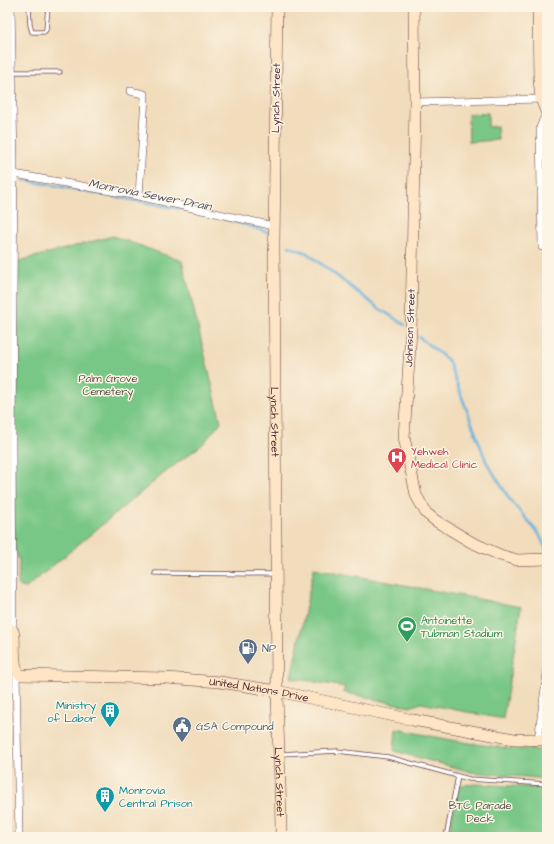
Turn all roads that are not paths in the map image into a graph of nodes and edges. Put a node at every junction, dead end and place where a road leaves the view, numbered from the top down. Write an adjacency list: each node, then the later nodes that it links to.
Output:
1 (11, 7): 7 (street)
2 (29, 7): 3 (lane)
3 (48, 7)
4 (277, 7): 15 (street, Lynch Street)
5 (414, 7): 11 (street, Johnson Street)
6 (538, 7): 10 (street)
7 (12, 72): 8 (lane); 13 (street)
8 (60, 72)
9 (130, 91): 14 (street)
10 (541, 100): 11 (street); 12 (street)
11 (415, 102): 17 (street, Johnson Street)
12 (547, 114): 16 (street)
13 (14, 174): 14 (street); 20 (street)
14 (139, 196): 15 (street)
15 (274, 226): 19 (street, Lynch Street)
16 (542, 247)
17 (547, 560)
18 (156, 573): 19 (lane)
19 (277, 574): 24 (street, Lynch Street)
20 (10, 601): 21 (street)
21 (10, 629): 22 (street)
22 (16, 670): 24 (street, United Nations Drive); 29 (street)
23 (547, 673): 25 (street)
24 (277, 691): 25 (street, United Nations Drive); 26 (street, Lynch Street)
25 (542, 740)
26 (278, 754): 27 (lane); 30 (street, Lynch Street)
27 (458, 776): 28 (lane); 31 (lane)
28 (547, 784)
29 (20, 837)
30 (281, 837)
31 (446, 837)

